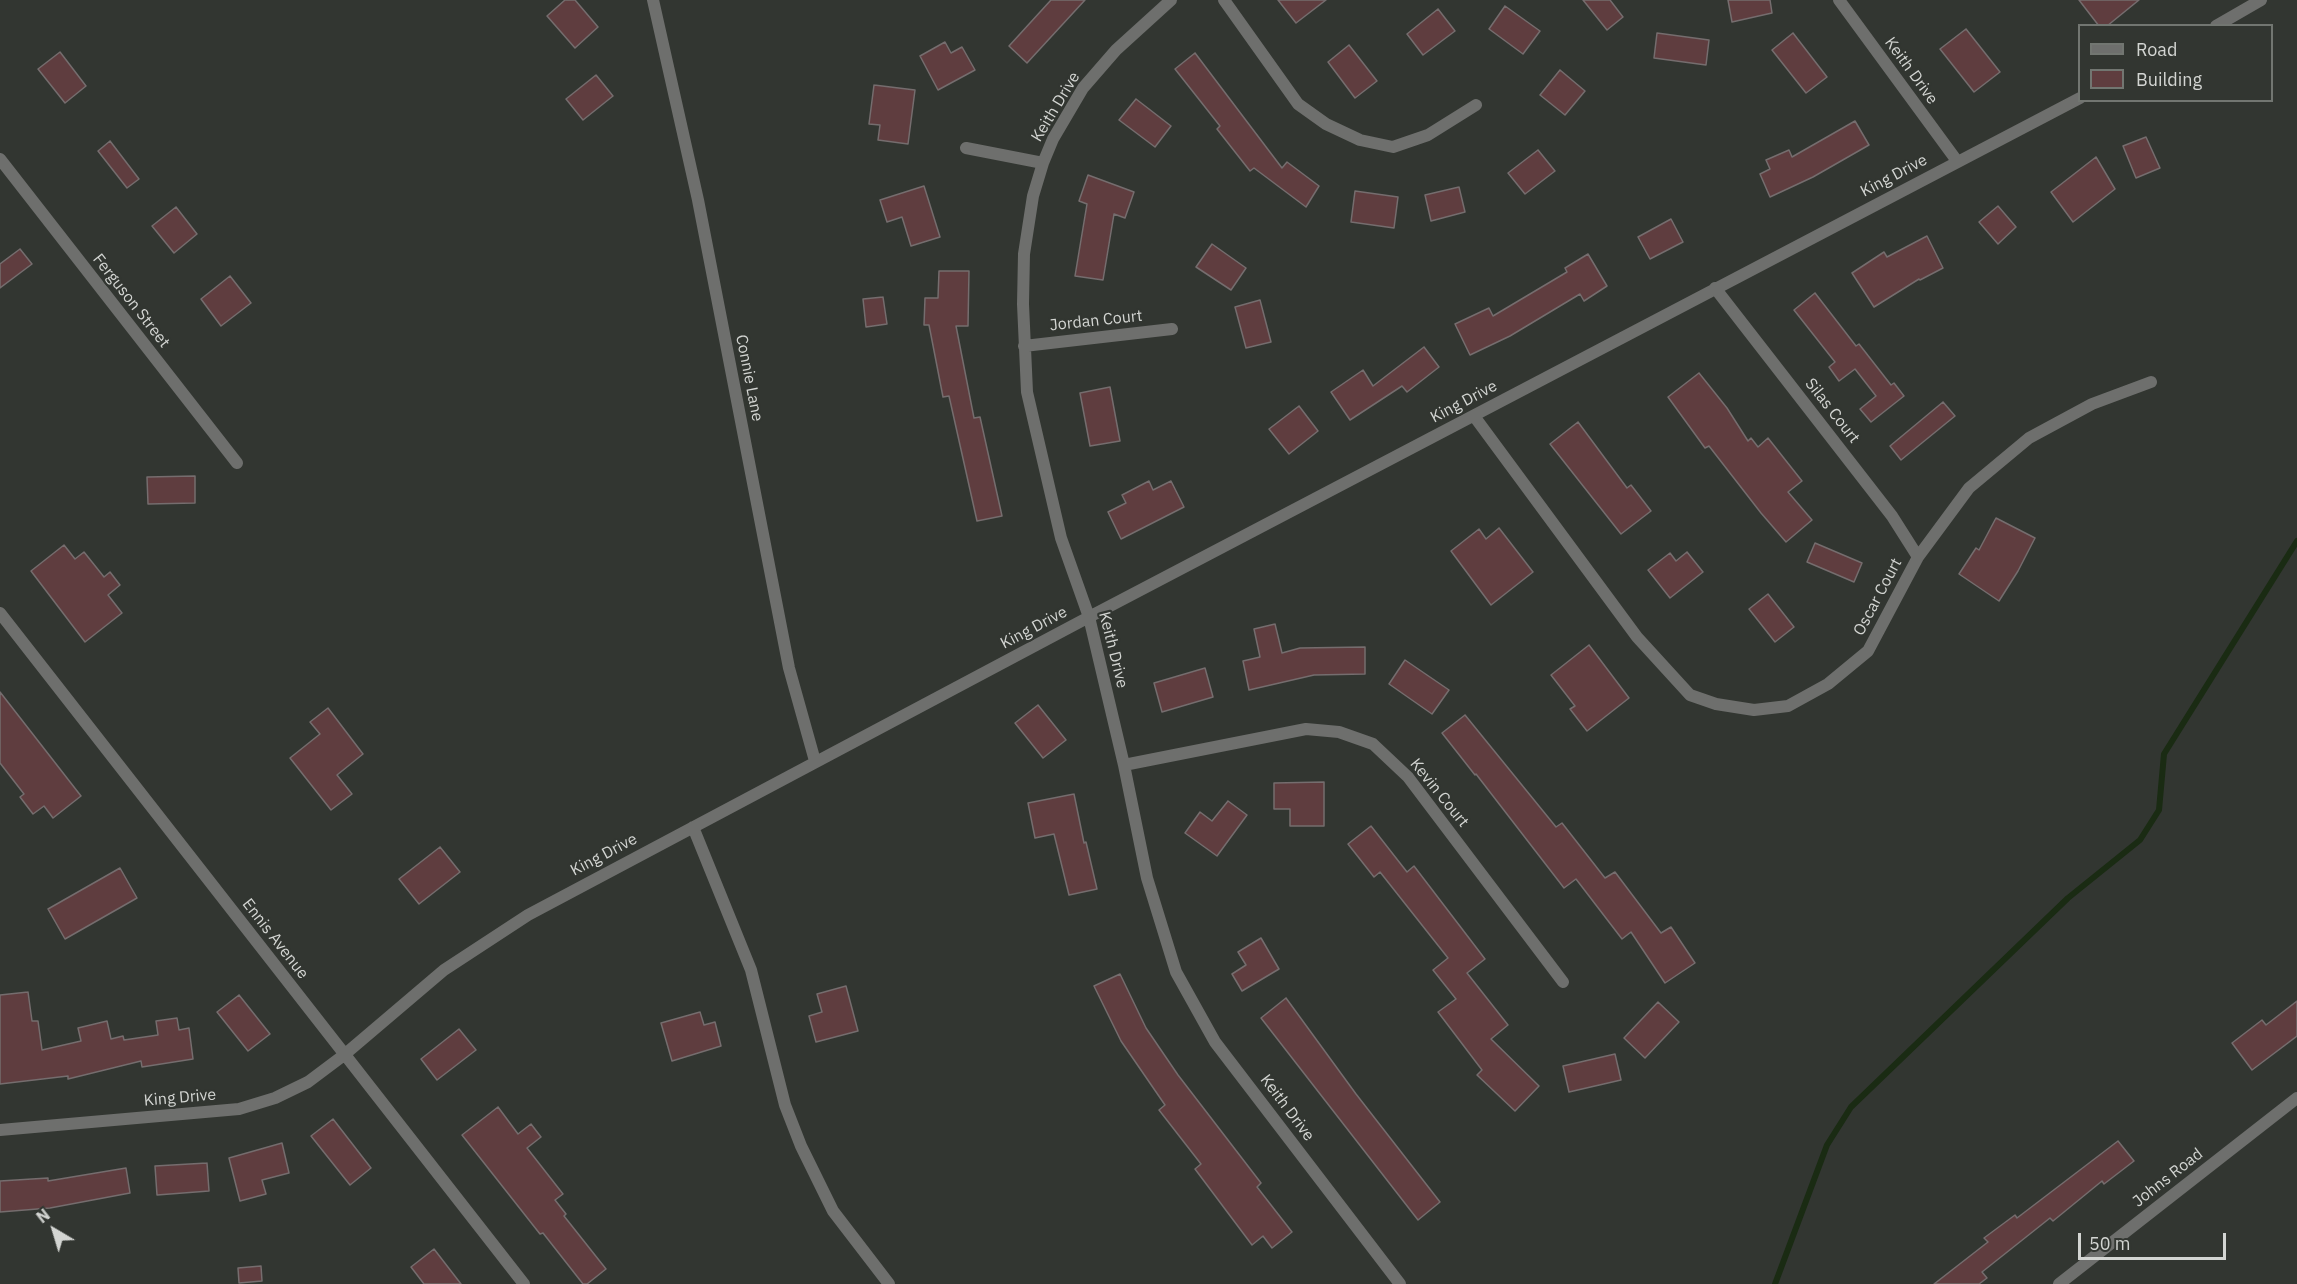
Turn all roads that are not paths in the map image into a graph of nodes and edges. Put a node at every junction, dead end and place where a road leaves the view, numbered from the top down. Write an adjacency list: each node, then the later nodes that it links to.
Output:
1 (653, 0): 22 (street, Connie Lane)
2 (1171, 0): 12 (street, Keith Drive)
3 (1224, 0): 8 (street)
4 (1839, 0): 11 (street, Keith Drive)
5 (2262, 0): 6 (street)
6 (2220, 24)
7 (2078, 99): 11 (street, King Drive)
8 (1476, 105)
9 (966, 148): 12 (street)
10 (0, 159): 18 (street, Ferguson Street)
11 (1958, 161): 13 (street, King Drive)
12 (1043, 163): 15 (street, Keith Drive)
13 (1715, 288): 17 (street, King Drive); 19 (street, Silas Court)
14 (1172, 329): 15 (street, Jordan Court)
15 (1024, 346): 21 (street, Keith Drive)
16 (2151, 382): 19 (street, Oscar Court)
17 (1474, 416): 19 (street, Oscar Court); 21 (street, King Drive)
18 (237, 463)
19 (1918, 557)
20 (0, 613): 26 (street, Ennis Avenue)
21 (1089, 617): 22 (street, King Drive); 23 (street, Keith Drive)
22 (815, 761): 24 (street, King Drive)
23 (1124, 765): 25 (street, Kevin Court); 31 (street, Keith Drive)
24 (693, 827): 26 (street, King Drive); 30 (street)
25 (1563, 982)
26 (344, 1054): 28 (street, King Drive); 29 (street, Ennis Avenue)
27 (2297, 1098): 32 (street, Johns Road)
28 (0, 1130)
29 (524, 1284)
30 (889, 1284)
31 (1400, 1284)
32 (2059, 1284)

